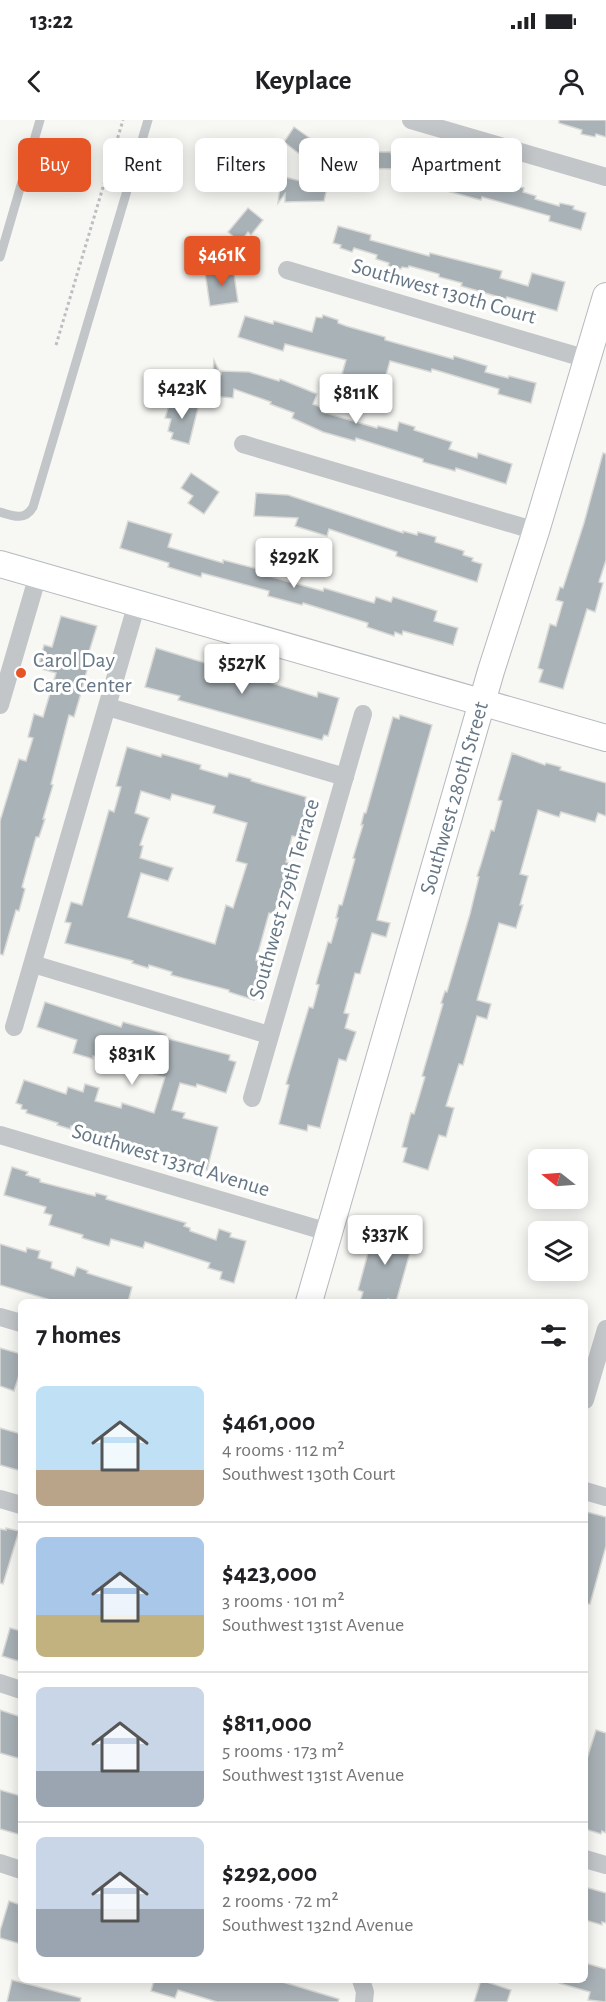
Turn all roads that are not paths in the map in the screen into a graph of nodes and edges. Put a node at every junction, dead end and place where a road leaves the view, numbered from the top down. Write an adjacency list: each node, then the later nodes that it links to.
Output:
1 (40, 120): 5 (lane)
2 (148, 120): 10 (lane)
3 (411, 120): 4 (street)
4 (606, 177)
5 (0, 257)
6 (287, 270): 8 (street, Southwest 130th Court)
7 (606, 296): 8 (street, Southwest 280th Street)
8 (587, 359): 11 (street, Southwest 280th Street)
9 (243, 444): 11 (street)
10 (0, 512)
11 (536, 531): 15 (street, Southwest 280th Street)
12 (0, 564): 13 (street)
13 (38, 575): 14 (street); 16 (street)
14 (137, 603): 15 (street); 17 (street)
15 (483, 702): 19 (street); 26 (street, Southwest 280th Street)
16 (0, 705)
17 (108, 707): 20 (street); 21 (street)
18 (363, 714): 20 (street, Southwest 279th Terrace)
19 (606, 738)
20 (345, 777): 23 (street, Southwest 279th Terrace)
21 (33, 964): 22 (street); 23 (street)
22 (14, 1027)
23 (269, 1035): 24 (street, Southwest 279th Terrace)
24 (252, 1098)
25 (0, 1135): 26 (street, Southwest 133rd Avenue)
26 (328, 1232): 27 (street, Southwest 280th Street)
27 (310, 1299)
28 (0, 1317): 29 (street)
29 (18, 1322)
30 (606, 1329): 31 (street)
31 (588, 1390)
32 (588, 1492): 33 (street)
33 (606, 1497)
34 (0, 1498): 35 (street)
35 (18, 1504)
36 (0, 1683): 37 (street)
37 (18, 1689)
38 (588, 1860): 40 (street)
39 (0, 1863): 41 (street)
40 (606, 1865)
41 (18, 1869)
42 (362, 1983): 43 (street)
43 (364, 2002)

